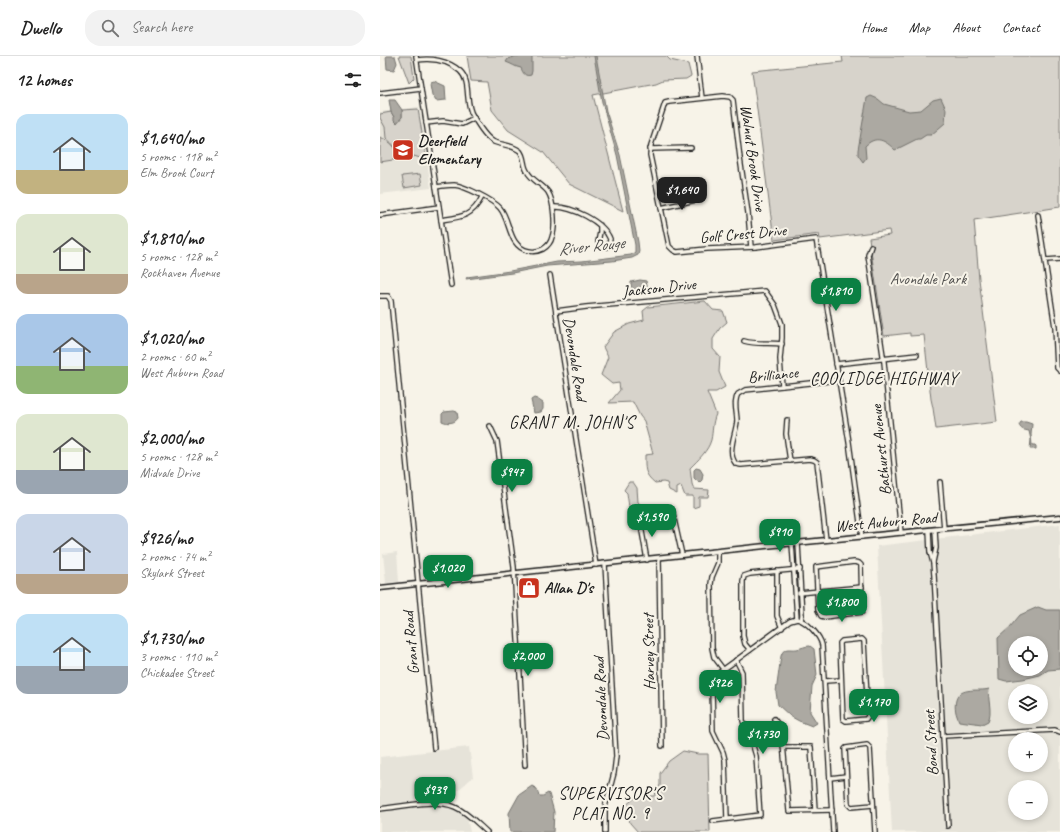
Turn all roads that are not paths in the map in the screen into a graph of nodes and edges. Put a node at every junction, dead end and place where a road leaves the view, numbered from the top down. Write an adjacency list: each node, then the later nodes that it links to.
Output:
1 (697, 56): 5 (street)
2 (416, 58): 3 (street); 6 (street)
3 (421, 88): 4 (street); 7 (street)
4 (380, 93)
5 (702, 98): 9 (street); 21 (street, Walnut Brook Drive)
6 (474, 118): 7 (street); 14 (street)
7 (426, 123): 10 (street)
8 (691, 148): 9 (street)
9 (650, 149): 15 (street)
10 (436, 187): 11 (street); 13 (street)
11 (482, 197): 14 (street); 18 (street)
12 (700, 199): 15 (street)
13 (439, 207): 16 (street); 18 (street)
14 (553, 207): 19 (street)
15 (661, 208): 21 (street, Golf Crest Drive)
16 (380, 215)
17 (1038, 215): 23 (street)
18 (441, 220): 25 (street)
19 (600, 225): 19 (street)
20 (871, 246): 31 (street, Bathurst Avenue)
21 (751, 247): 33 (street, Golf Crest Drive)
22 (1060, 258): 23 (street)
23 (1046, 260): 32 (street)
24 (550, 275): 27 (street, Devondale Road)
25 (451, 285)
26 (380, 296): 63 (street, Grant Road)
27 (556, 311): 29 (street, Jackson Drive); 58 (street, Devondale Road)
28 (744, 341): 29 (street)
29 (782, 344): 36 (street)
30 (917, 355): 31 (street)
31 (883, 359): 33 (street); 47 (street, Bathurst Avenue)
32 (1058, 359): 34 (street)
33 (836, 364): 35 (street)
34 (1060, 372)
35 (838, 380): 36 (street, Brilliance); 48 (street)
36 (782, 386): 39 (street, Brilliance)
37 (787, 420): 39 (street)
38 (490, 426): 62 (street)
39 (790, 461): 49 (street)
40 (940, 482): 44 (street)
41 (672, 510): 53 (street)
42 (1060, 517): 44 (main road, West Auburn Road)
43 (640, 520): 55 (street)
44 (944, 529): 46 (main road, West Auburn Road)
45 (928, 530): 46 (main road, West Auburn Road); 47 (main road, West Auburn Road); 56 (street, Bond Street)
46 (934, 530): 56 (street, Bond Street)
47 (901, 533): 48 (main road, West Auburn Road)
48 (862, 537): 49 (main road, West Auburn Road)
49 (826, 540): 51 (main road, West Auburn Road)
50 (792, 543): 51 (main road, West Auburn Road); 52 (main road, West Auburn Road); 60 (street)
51 (798, 543): 59 (street)
52 (718, 551): 53 (main road, West Auburn Road); 73 (street)
53 (682, 556): 54 (main road, West Auburn Road)
54 (659, 558): 55 (main road, West Auburn Road); 79 (street, Harvey Street)
55 (647, 560): 57 (main road, West Auburn Road)
56 (933, 563): 78 (street, Bond Street)
57 (605, 564): 58 (main road, West Auburn Road); 93 (street, Devondale Road)
58 (596, 565): 62 (main road, West Auburn Road)
59 (800, 569): 60 (street); 68 (street)
60 (794, 570): 61 (street); 67 (street)
61 (777, 571): 70 (street); 71 (street)
62 (514, 573): 63 (main road, West Auburn Road); 82 (street)
63 (418, 584): 65 (main road, West Auburn Road); 81 (street, Grant Road)
64 (862, 587): 66 (street); 66 (street); 66 (street)
65 (380, 588)
66 (817, 592): 68 (street)
67 (796, 593): 68 (street); 69 (street)
68 (801, 593): 69 (street)
69 (799, 619): 70 (street); 75 (street)
70 (782, 628): 71 (street)
71 (750, 650): 72 (street)
72 (736, 660): 73 (street); 89 (street)
73 (723, 669): 89 (street)
74 (841, 680): 74 (street); 75 (street)
75 (824, 681): 84 (street)
76 (774, 719): 80 (street)
77 (1060, 732): 78 (street)
78 (943, 736): 91 (street, Bond Street)
79 (662, 746)
80 (784, 747): 87 (street); 87 (street)
81 (434, 748)
82 (524, 765)
83 (846, 776): 84 (street); 85 (street); 85 (street)
84 (830, 778): 88 (street)
85 (873, 805): 95 (street)
86 (380, 809): 92 (street)
87 (815, 810): 88 (street)
88 (832, 810): 94 (street)
89 (727, 819): 90 (street)
90 (713, 821)
91 (948, 826)
92 (487, 832)
93 (606, 832)
94 (833, 832)
95 (875, 832)

